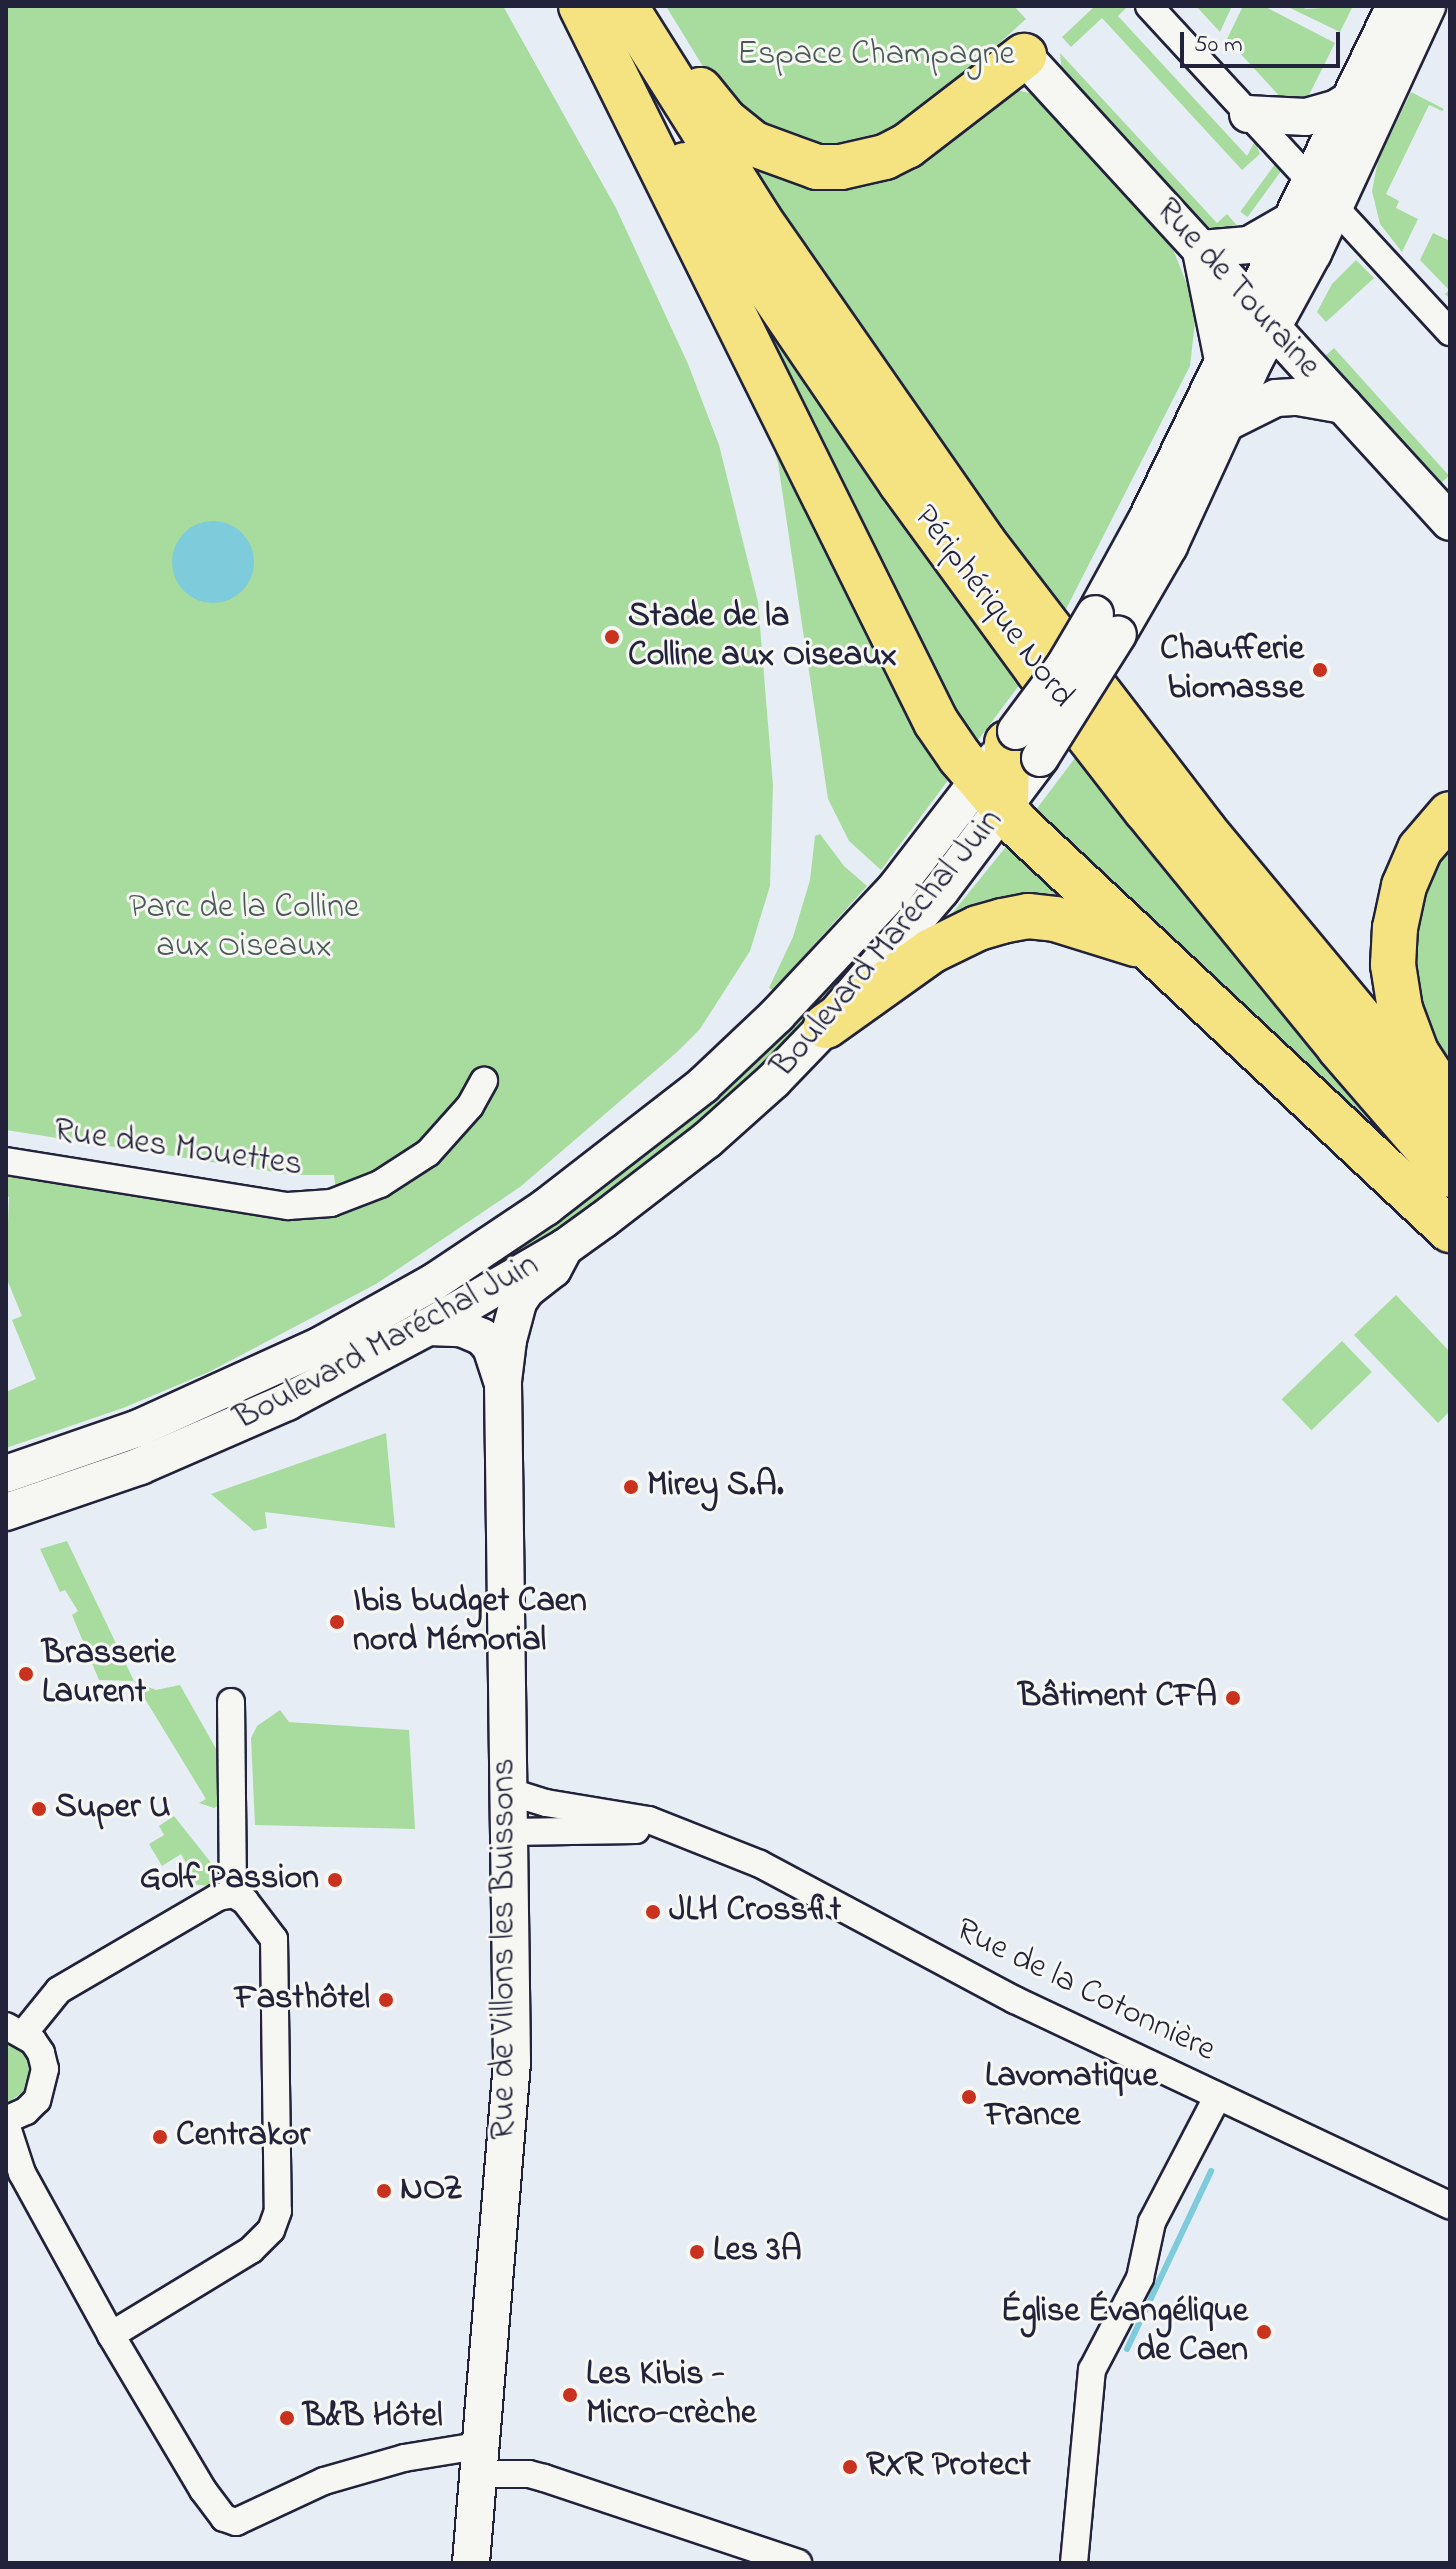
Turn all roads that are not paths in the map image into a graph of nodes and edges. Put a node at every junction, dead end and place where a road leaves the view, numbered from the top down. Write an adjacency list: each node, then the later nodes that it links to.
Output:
1 (581, 6): 20 (highway); 28 (highway, Périphérique Nord)
2 (628, 6): 6 (highway); 26 (highway, Périphérique Nord)
3 (1149, 6): 8 (street)
4 (1395, 6): 7 (main road)
5 (1427, 6): 9 (main road)
6 (1024, 56): 11 (main road, Rue de Touraine)
7 (1348, 101): 8 (main road); 9 (main road)
8 (1248, 114): 9 (street)
9 (1323, 194): 10 (main road); 12 (main road); 13 (street)
10 (1294, 219): 11 (main road); 12 (main road)
11 (1201, 249): 12 (main road, Rue de Touraine); 14 (main road)
12 (1262, 316): 14 (main road); 15 (main road, Rue de Touraine); 16 (main road)
13 (1450, 332)
14 (1223, 360): 18 (main road)
15 (1343, 405): 16 (main road); 17 (main road, Rue de Touraine)
16 (1226, 423): 18 (main road)
17 (1450, 522)
18 (1107, 624): 19 (main road, bridge)
19 (1021, 744): 20 (highway)
20 (993, 794): 22 (highway); 23 (main road, Boulevard Maréchal Juin); 33 (main road, Boulevard Maréchal Juin)
21 (1450, 814): 25 (highway)
22 (1150, 949): 23 (highway); 29 (highway)
23 (826, 1026): 30 (main road, Boulevard Maréchal Juin)
24 (484, 1081): 27 (street, Rue des Mouettes)
25 (1450, 1101)
26 (1450, 1126)
27 (6, 1161)
28 (1450, 1175)
29 (1450, 1230)
30 (564, 1248): 31 (main road, Boulevard Maréchal Juin); 32 (main road)
31 (428, 1327): 32 (main road); 34 (main road, Boulevard Maréchal Juin)
32 (503, 1381): 36 (main road, Rue de Villons les Buissons)
33 (6, 1474)
34 (6, 1512)
35 (231, 1702): 39 (street)
36 (507, 1791): 37 (main road, Rue de Villons les Buissons); 38 (street, Rue de la Cotonnière)
37 (508, 1832): 38 (street, Rue de la Cotonnière); 45 (main road, Rue de Villons les Buissons)
38 (691, 1836): 41 (street, Rue de la Cotonnière)
39 (233, 1894): 40 (street); 44 (street)
40 (15, 2030): 42 (street)
41 (1218, 2096): 43 (street, Rue de la Cotonnière); 48 (street)
42 (6, 2122): 44 (street)
43 (1450, 2206)
44 (111, 2335): 45 (street)
45 (481, 2460): 46 (main road, Rue de Villons les Buissons); 47 (street)
46 (471, 2563)
47 (798, 2563)
48 (1074, 2563)

